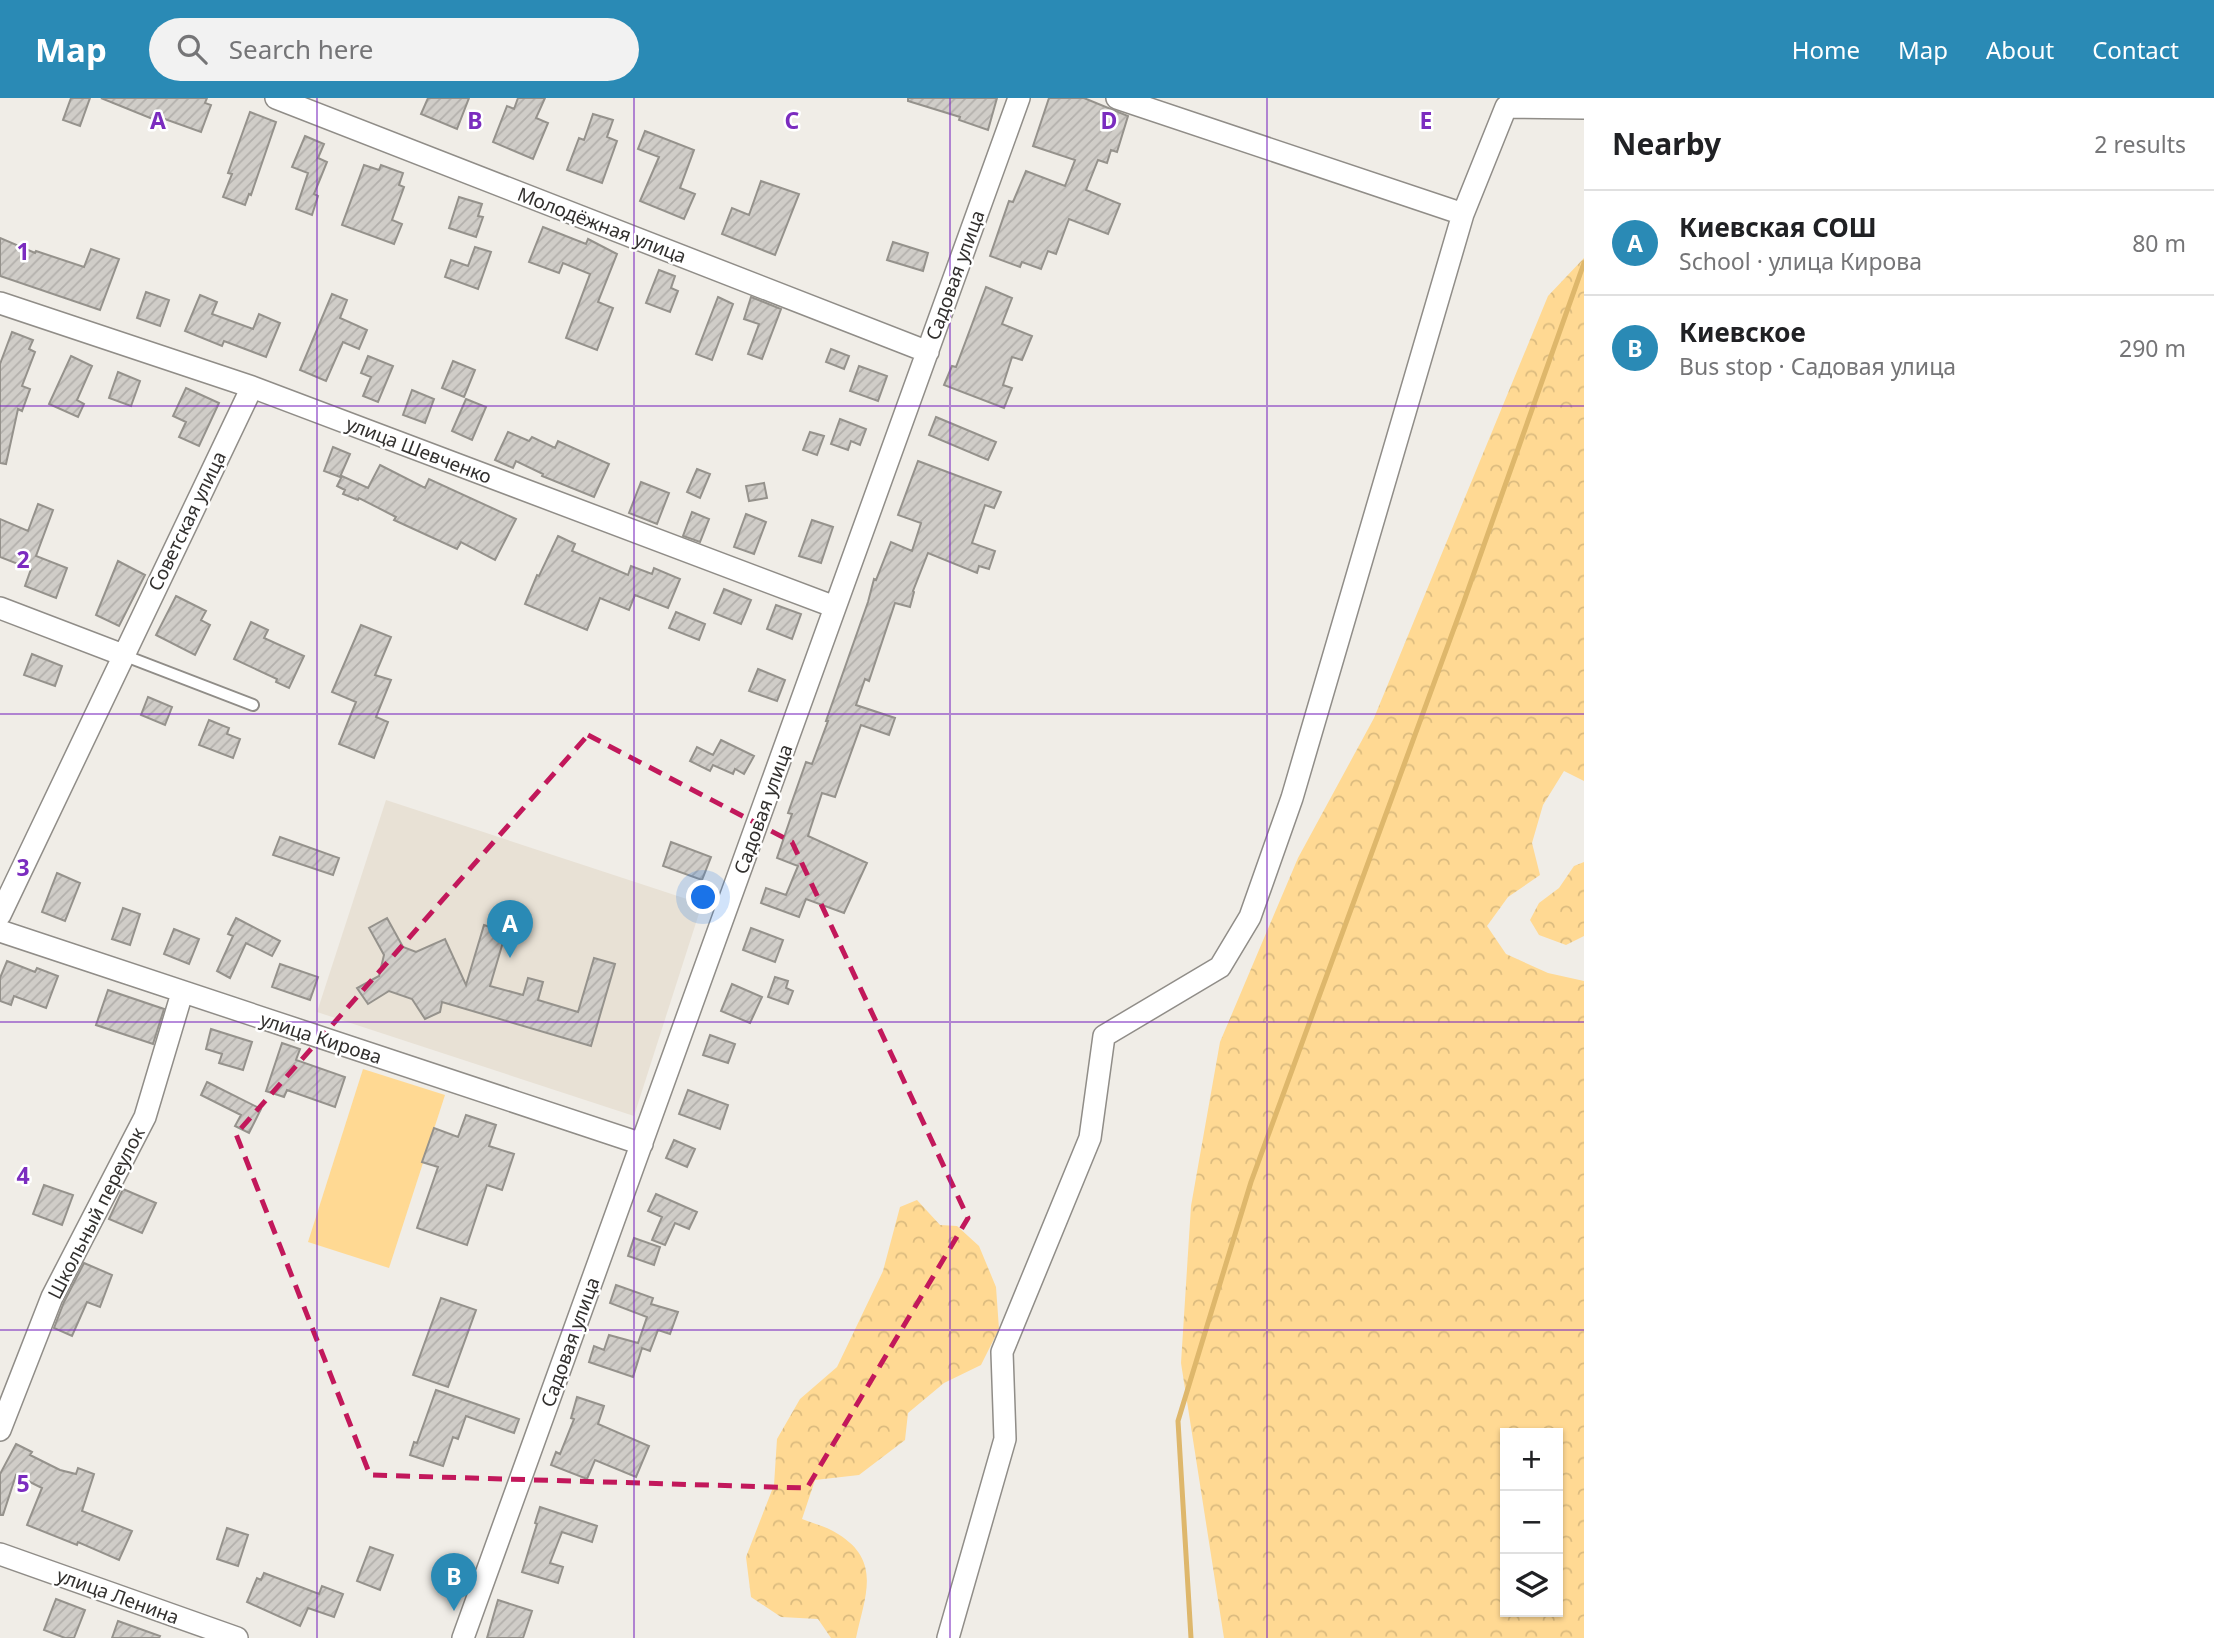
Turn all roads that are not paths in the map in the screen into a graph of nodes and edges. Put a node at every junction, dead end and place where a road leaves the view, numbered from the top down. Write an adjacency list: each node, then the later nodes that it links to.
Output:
1 (276, 98): 8 (street, Молодёжная улица)
2 (1019, 98): 8 (street, Садовая улица)
3 (1117, 98): 6 (street)
4 (1507, 102): 5 (street); 6 (street)
5 (1584, 108)
6 (1463, 214): 22 (street)
7 (0, 303): 9 (street, улица Шевченко)
8 (928, 352): 10 (street, Садовая улица)
9 (252, 387): 10 (street, улица Шевченко); 12 (street, Советская улица)
10 (835, 607): 17 (street, Садовая улица)
11 (0, 608): 12 (street)
12 (123, 655): 13 (lane); 14 (street, Советская улица)
13 (253, 705)
14 (0, 915)
15 (0, 932): 16 (street, улица Кирова)
16 (182, 993): 17 (street, улица Кирова); 18 (street, Школьный переулок)
17 (642, 1144): 21 (street, Садовая улица)
18 (0, 1430)
19 (0, 1554): 20 (street, улица Ленина)
20 (237, 1638)
21 (463, 1638)
22 (948, 1638)

